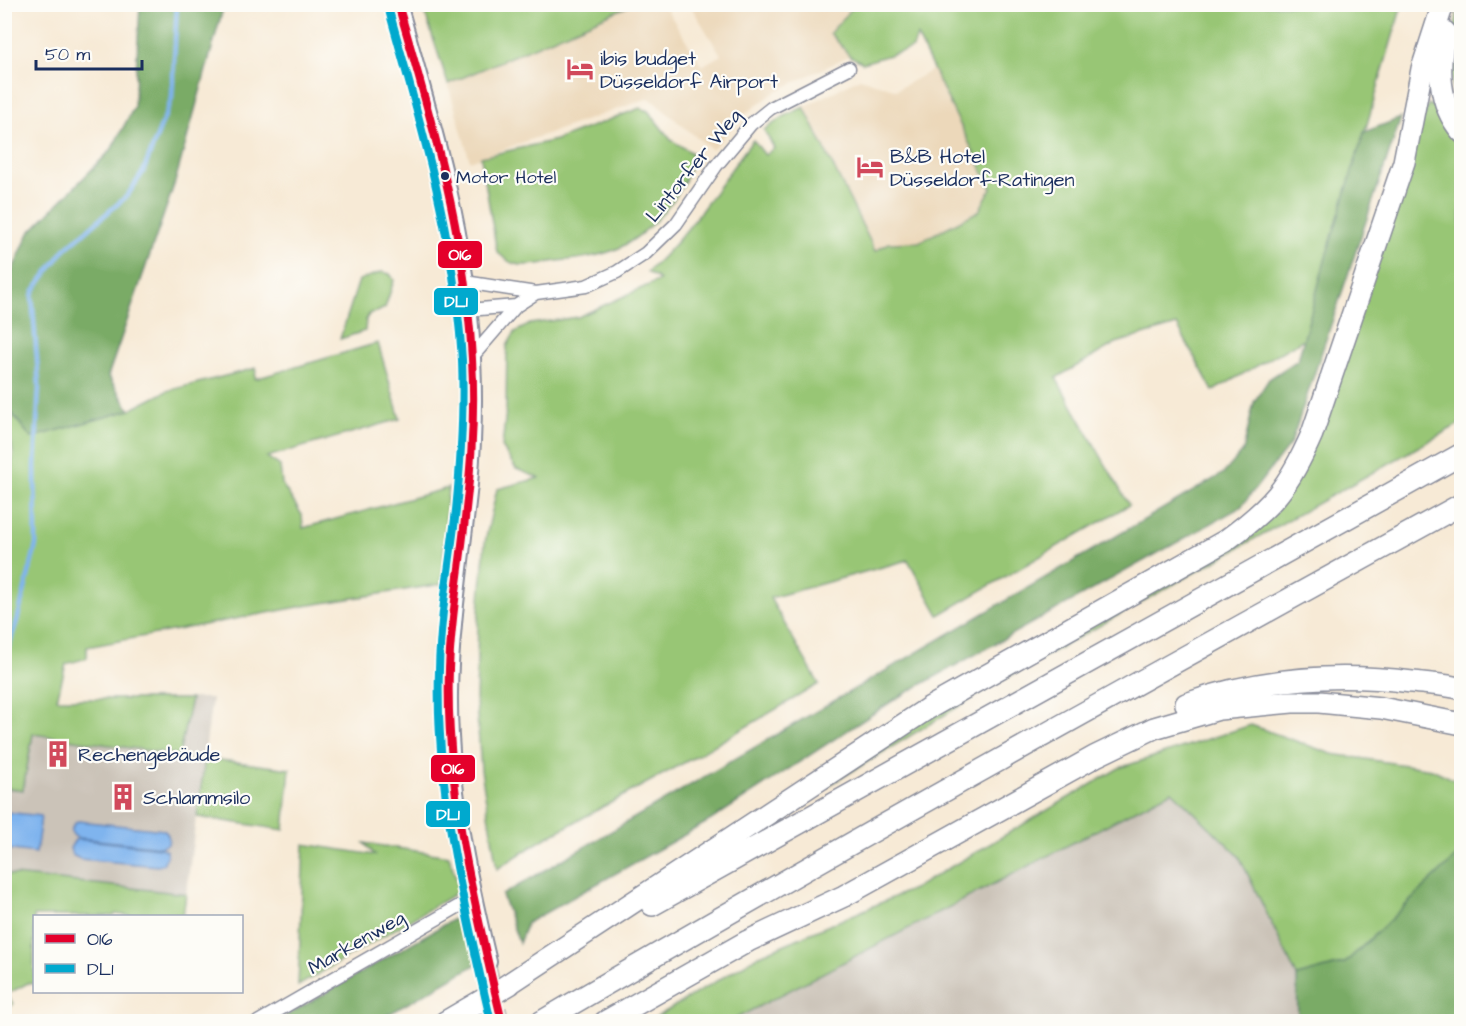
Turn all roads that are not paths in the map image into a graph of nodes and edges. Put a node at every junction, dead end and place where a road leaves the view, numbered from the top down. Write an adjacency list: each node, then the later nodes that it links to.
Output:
1 (398, 4): 6 (main road)
2 (1443, 4): 18 (highway)
3 (1450, 4): 5 (highway)
4 (849, 68): 7 (street, Lintorfer Weg)
5 (1461, 132)
6 (465, 282): 7 (street, Lintorfer Weg); 9 (main road)
7 (536, 293): 8 (street, Lintorfer Weg)
8 (516, 306): 9 (street, Lintorfer Weg); 10 (street, Lintorfer Weg)
9 (468, 310): 10 (main road)
10 (472, 357): 16 (main road)
11 (1461, 454): 18 (highway)
12 (1461, 504): 21 (highway)
13 (1461, 689): 15 (highway)
14 (1461, 724): 15 (highway)
15 (1114, 746): 22 (highway)
16 (473, 898): 17 (main road); 19 (street, Markenweg)
17 (488, 962)
18 (498, 991): 20 (highway)
19 (258, 1022)
20 (445, 1022)
21 (541, 1022)
22 (605, 1022)

